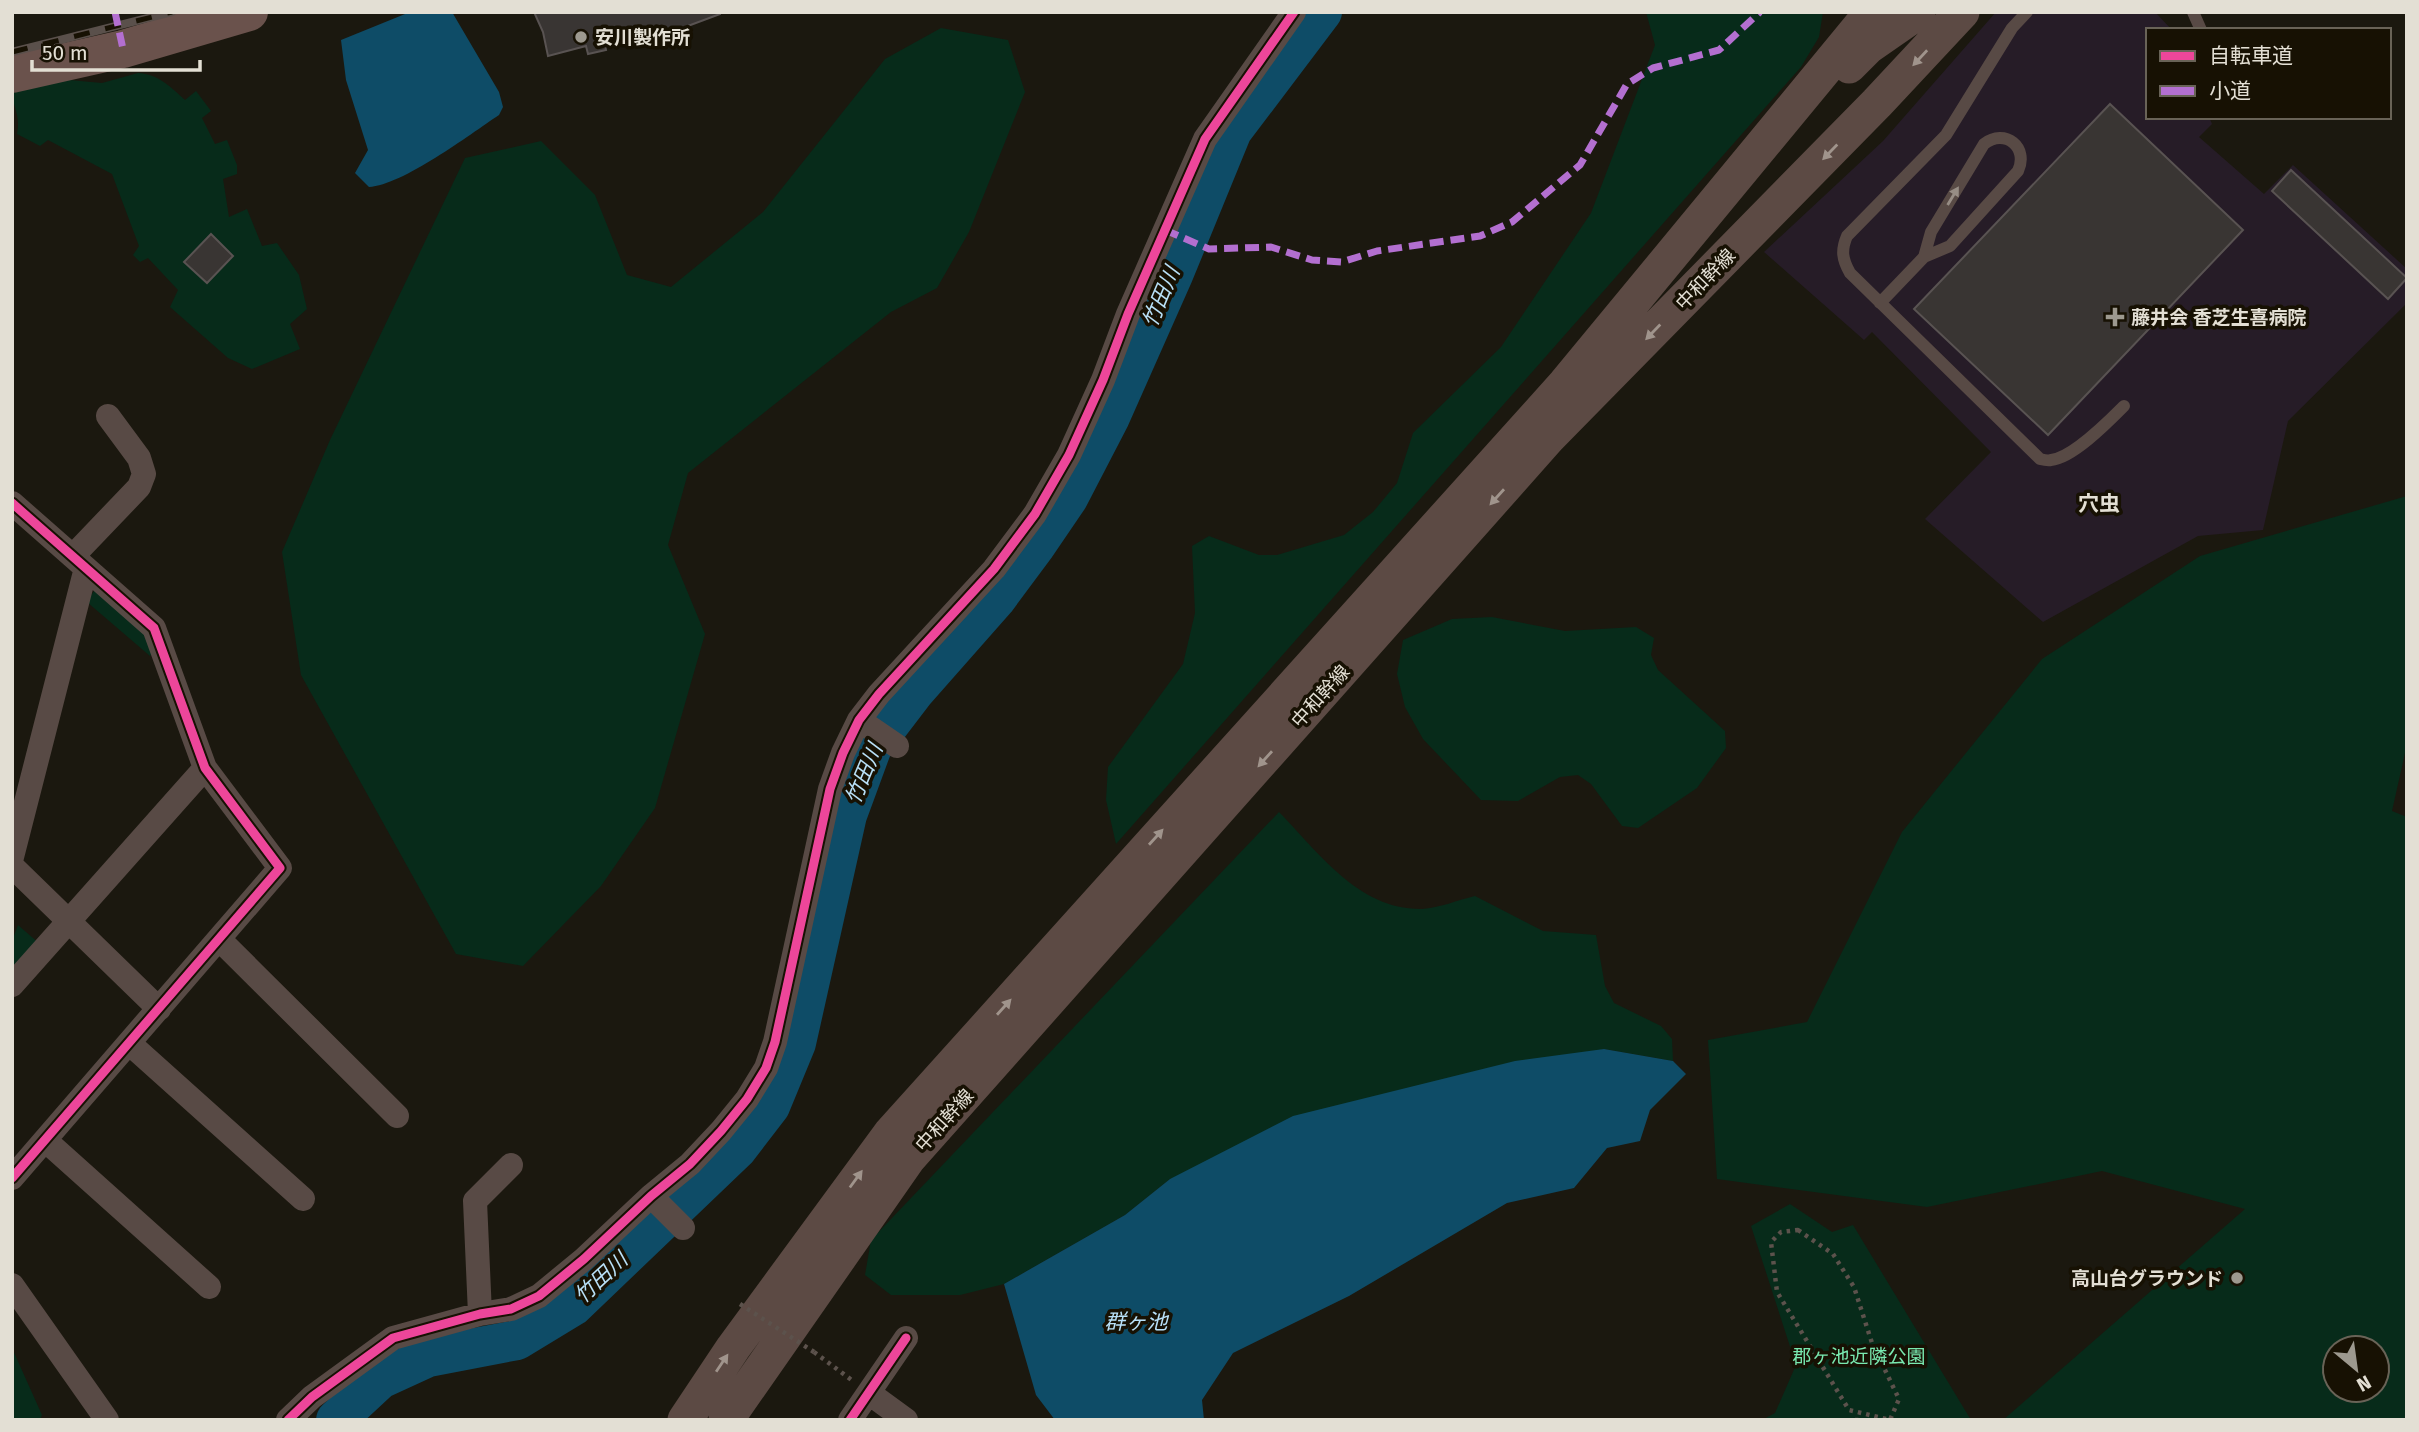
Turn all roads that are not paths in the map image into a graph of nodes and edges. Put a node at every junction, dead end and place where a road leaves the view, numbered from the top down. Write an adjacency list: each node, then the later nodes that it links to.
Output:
1 (249, 12): 9 (highway)
2 (1294, 12): 17 (street)
3 (1872, 12): 10 (main road, 中和幹線)
4 (1918, 12): 10 (main road)
5 (1962, 12): 42 (main road, 中和幹線, one-way to 42)
6 (2027, 12): 12 (lane)
7 (2193, 12): 8 (lane)
8 (2200, 28)
9 (12, 74)
10 (1801, 100): 41 (main road, 中和幹線, one-way to 10)
11 (1924, 257): 11 (lane, one-way to 11); 12 (lane)
12 (1880, 303): 13 (lane)
13 (2124, 406)
14 (108, 416): 16 (street)
15 (12, 503): 16 (street)
16 (79, 562): 19 (street); 20 (street)
17 (859, 720): 18 (street); 31 (street)
18 (897, 746)
19 (205, 768): 22 (street); 23 (street)
20 (12, 857)
21 (12, 866): 22 (street)
22 (70, 921): 24 (street); 25 (street)
23 (219, 939): 25 (street); 27 (street)
24 (12, 985)
25 (159, 1009): 26 (street)
26 (129, 1043): 28 (street); 32 (street)
27 (397, 1116)
28 (45, 1140): 30 (street); 35 (street)
29 (510, 1165): 36 (street)
30 (12, 1178)
31 (651, 1196): 33 (street); 36 (street)
32 (303, 1199)
33 (682, 1228)
34 (12, 1285): 39 (street)
35 (209, 1287)
36 (481, 1314): 40 (street)
37 (906, 1338): 38 (street)
38 (869, 1393): 43 (street); 44 (street)
39 (107, 1420)
40 (288, 1420)
41 (685, 1420)
42 (726, 1420)
43 (850, 1420)
44 (906, 1420)

